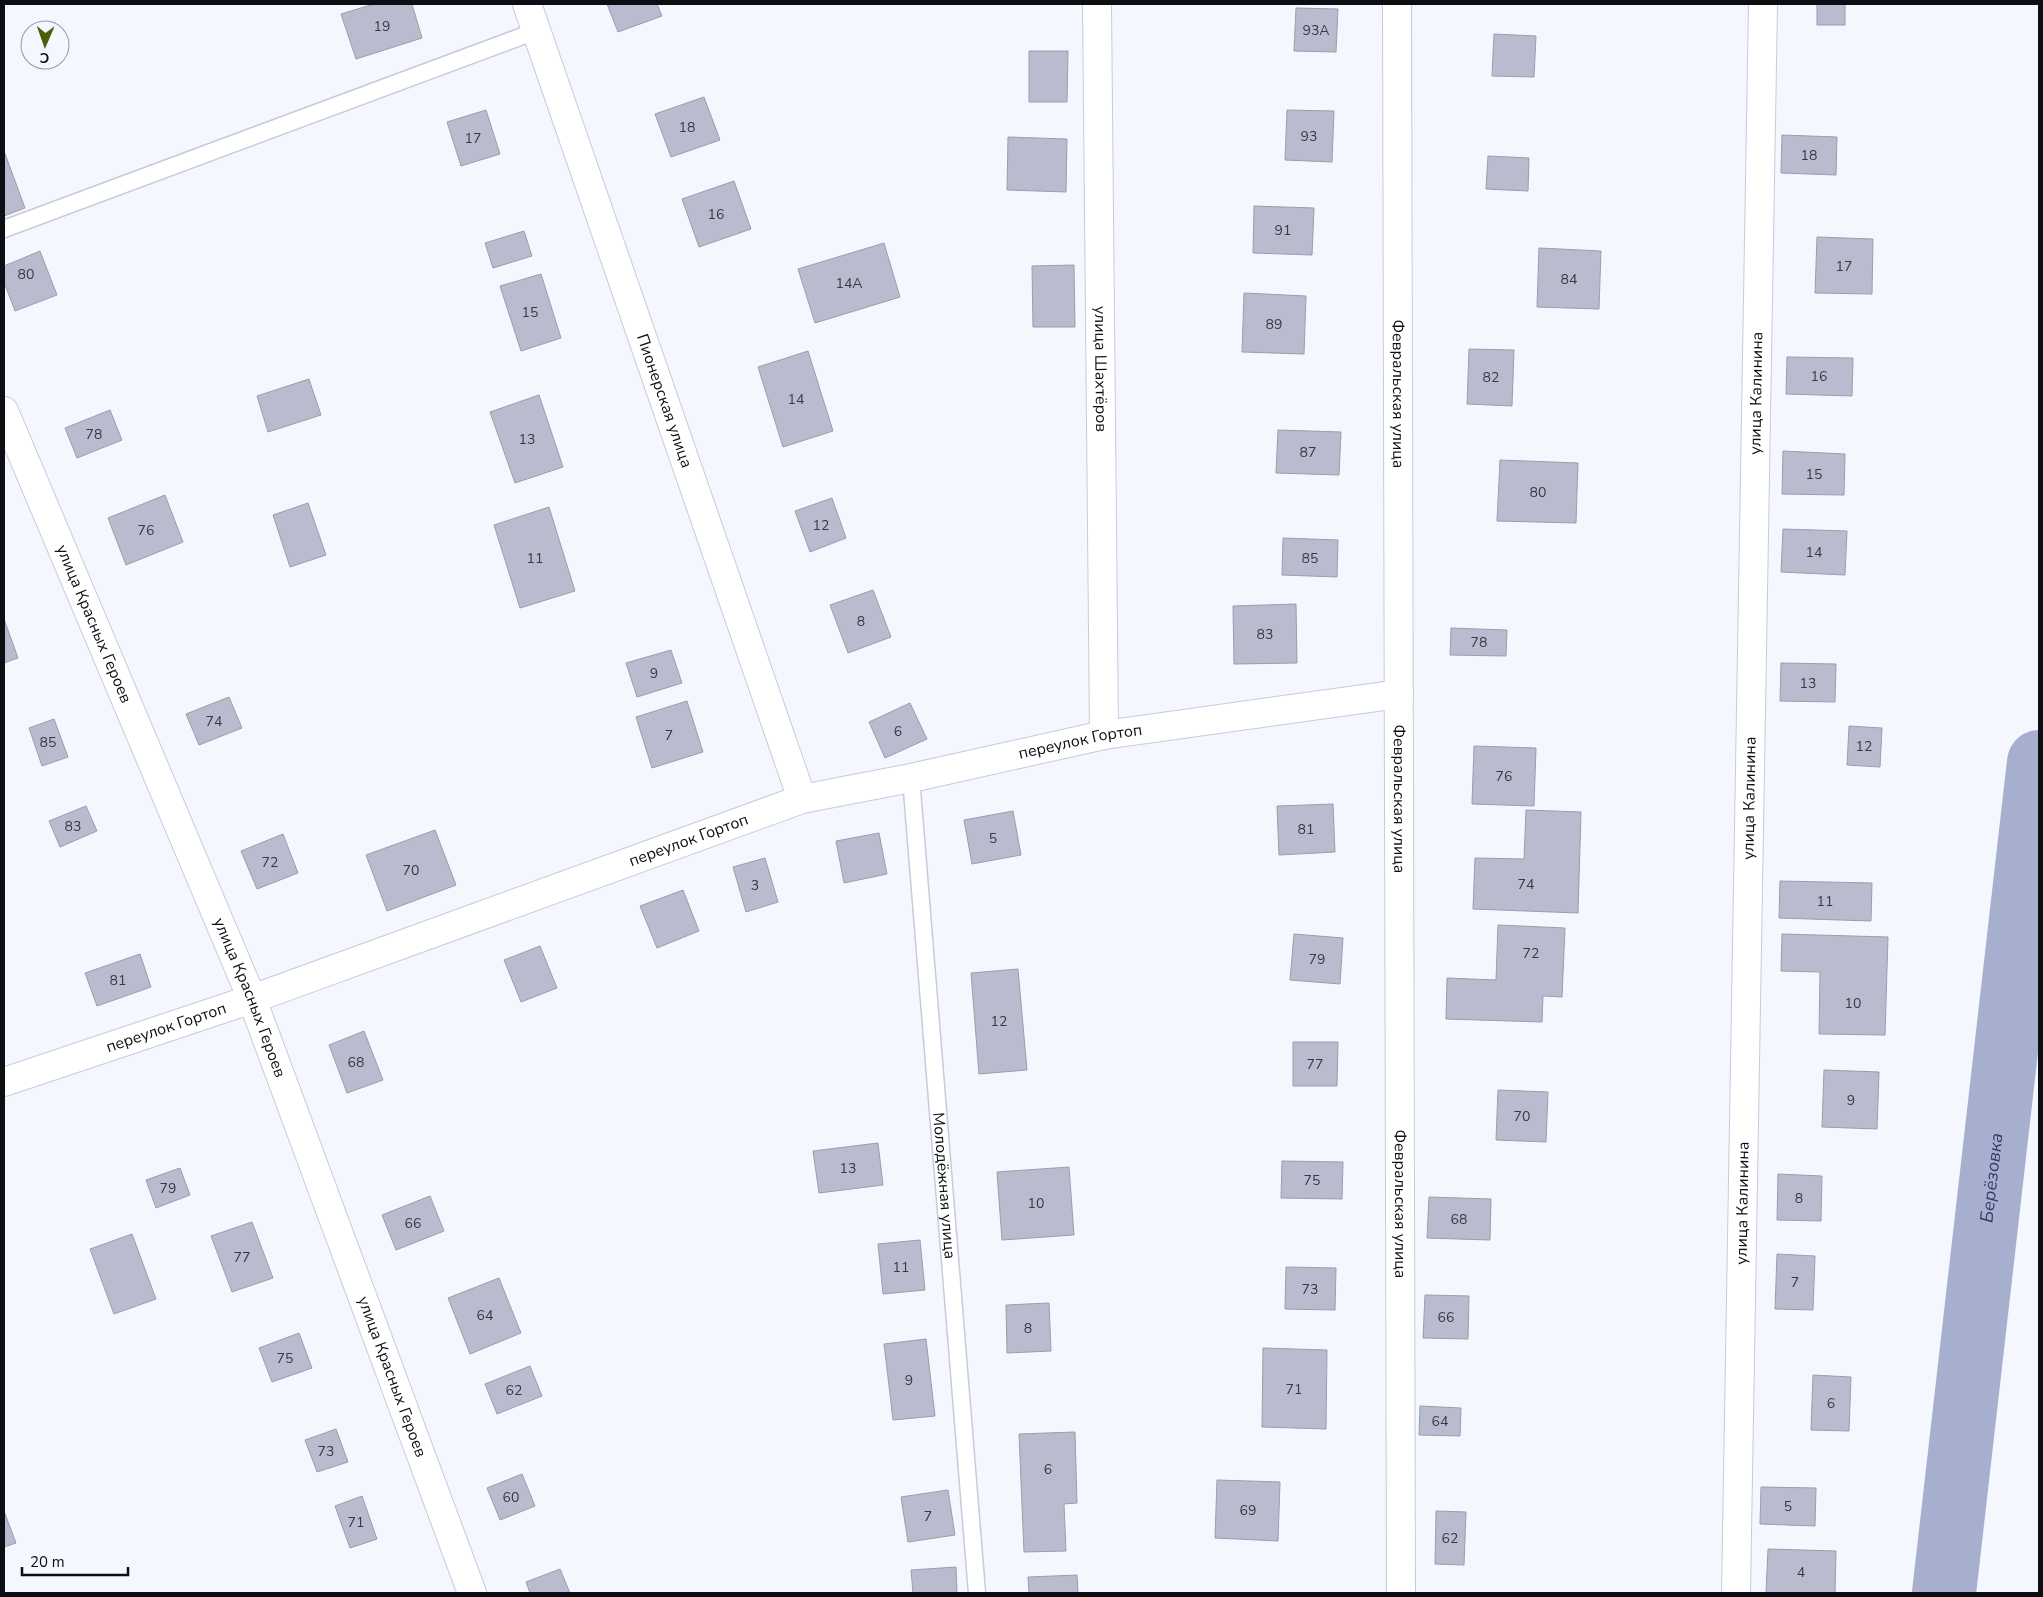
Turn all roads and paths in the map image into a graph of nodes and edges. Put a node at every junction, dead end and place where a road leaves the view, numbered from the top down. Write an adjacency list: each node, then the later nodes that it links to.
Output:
1 (527, 4): 5 (street, Пионерская улица)
2 (1097, 4): 9 (street, улица Шахтёров)
3 (1397, 4): 8 (street, Февральская улица)
4 (1763, 4): 17 (street, улица Калинина)
5 (536, 31): 6 (lane); 11 (street, Пионерская улица)
6 (4, 229)
7 (4, 411): 12 (street, улица Красных Героев)
8 (1399, 694): 9 (street, переулок Гортоп); 16 (street, Февральская улица)
9 (1104, 735): 10 (street, переулок Гортоп)
10 (911, 778): 11 (street, переулок Гортоп); 15 (lane, Молодёжная улица)
11 (802, 799): 12 (street, переулок Гортоп)
12 (252, 999): 13 (street, переулок Гортоп); 14 (street, улица Красных Героев)
13 (4, 1082)
14 (472, 1593)
15 (977, 1593)
16 (1402, 1593)
17 (1736, 1593)

